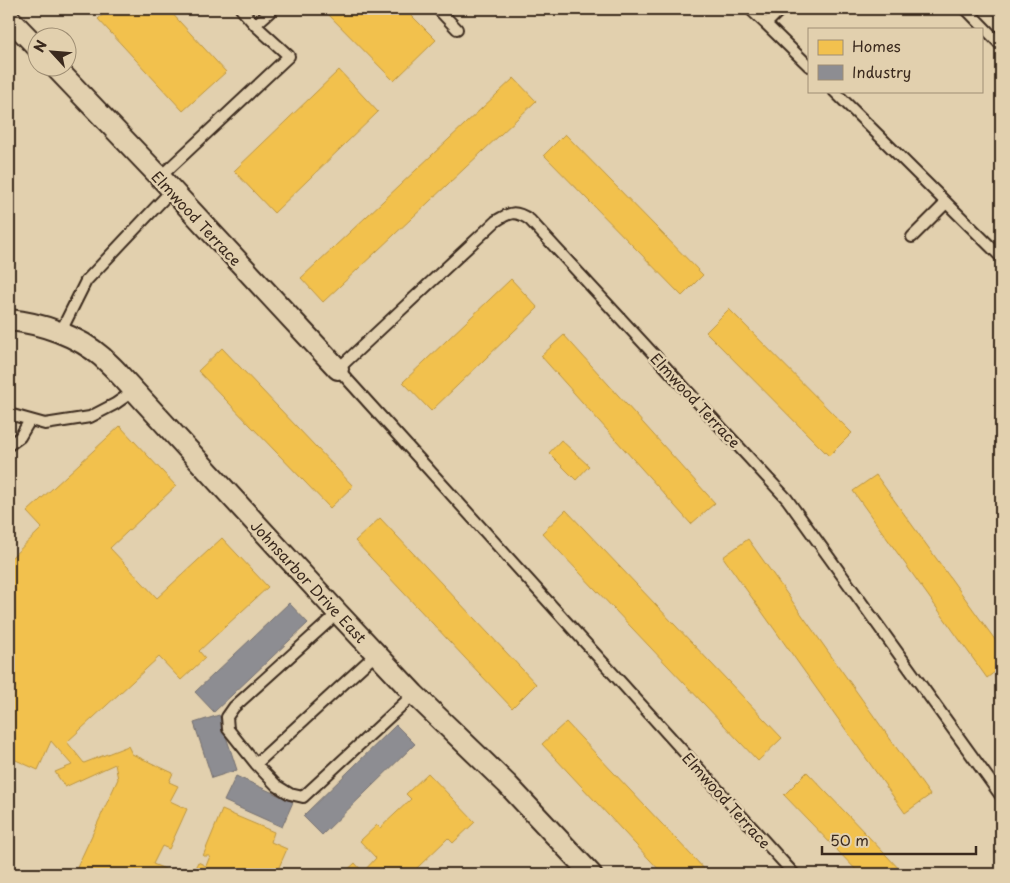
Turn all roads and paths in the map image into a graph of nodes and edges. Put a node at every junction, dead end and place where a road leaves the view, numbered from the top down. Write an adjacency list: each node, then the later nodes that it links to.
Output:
1 (241, 9): 9 (lane)
2 (273, 9): 9 (lane)
3 (438, 9): 10 (lane)
4 (750, 9): 8 (lane)
5 (780, 9): 8 (lane)
6 (966, 9): 12 (lane)
7 (9, 18): 11 (street)
8 (766, 24): 13 (lane)
9 (255, 25): 16 (lane)
10 (457, 29)
11 (28, 38)
12 (1001, 45)
13 (808, 65)
14 (65, 78): 16 (street, Elmwood Terrace)
15 (835, 92): 17 (lane)
16 (166, 184): 21 (lane); 22 (street, Elmwood Terrace)
17 (946, 203): 18 (lane); 19 (lane)
18 (912, 237)
19 (1001, 258)
20 (9, 320): 21 (street, Johnsarbor Drive East)
21 (60, 332): 23 (street, Johnsarbor Drive East)
22 (338, 369): 31 (lane, Elmwood Terrace); 33 (lane, Elmwood Terrace)
23 (135, 390): 25 (lane); 27 (street, Johnsarbor Drive East)
24 (9, 414): 25 (lane)
25 (30, 420): 26 (lane)
26 (9, 446)
27 (338, 613): 28 (street, Johnsarbor Drive East); 30 (lane)
28 (376, 654): 29 (street, Johnsarbor Drive East); 30 (lane)
29 (414, 694): 30 (lane); 32 (street, Johnsarbor Drive East)
30 (256, 764)
31 (1001, 796)
32 (591, 874)
33 (794, 874)

